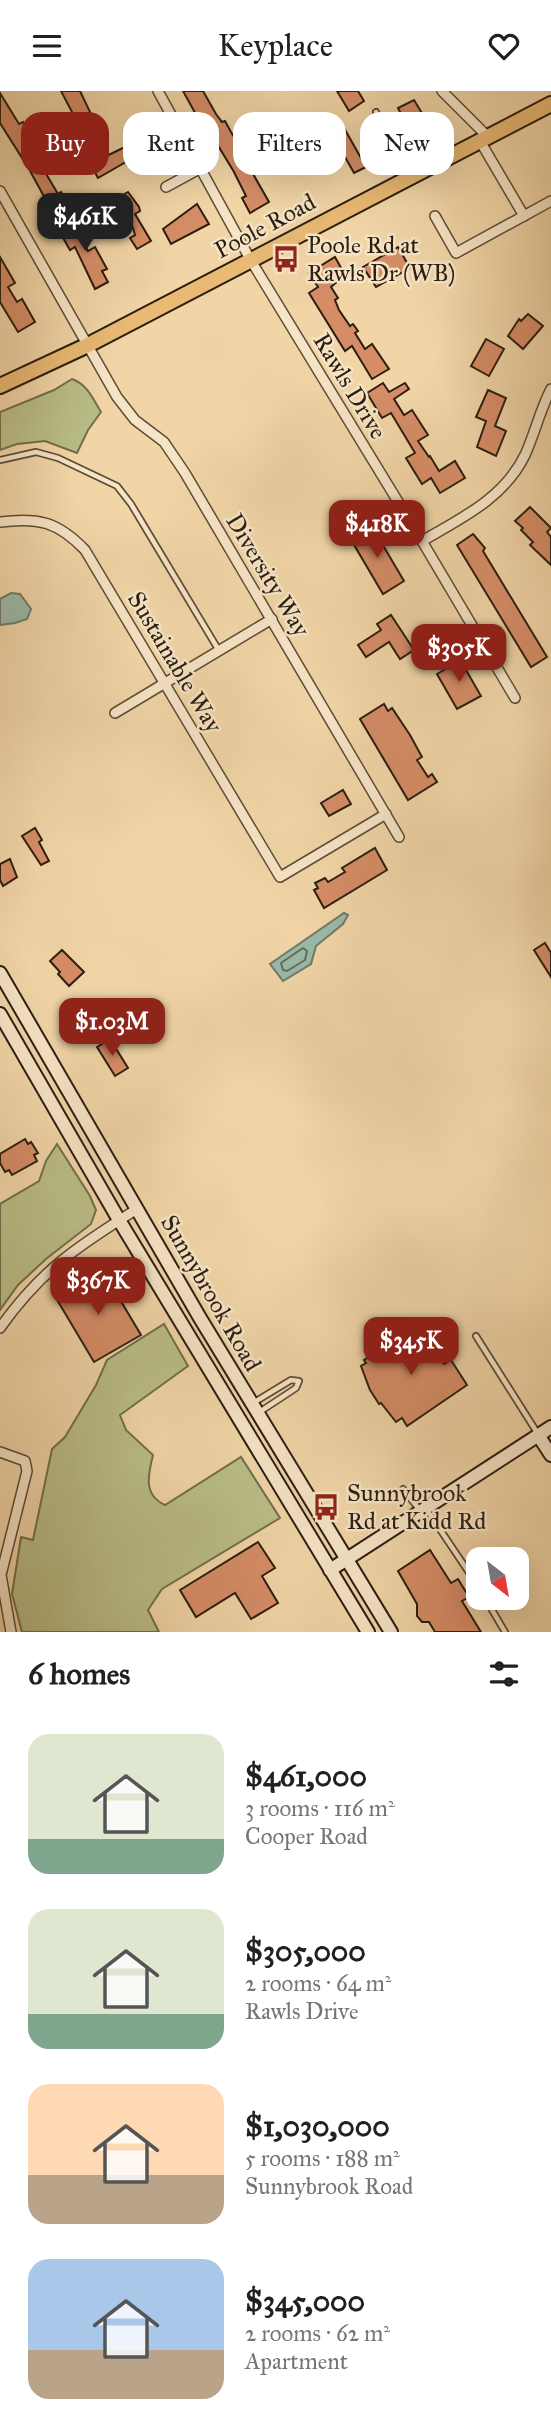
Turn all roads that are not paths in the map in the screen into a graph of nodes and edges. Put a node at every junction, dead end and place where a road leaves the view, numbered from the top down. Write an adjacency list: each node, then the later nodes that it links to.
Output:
1 (158, 91): 5 (street, Rawls Drive)
2 (442, 91): 6 (street)
3 (551, 104): 6 (main road, Poole Road)
4 (376, 111): 9 (lane)
5 (170, 112)
6 (484, 139): 9 (main road, Poole Road); 14 (street)
7 (188, 175): 10 (street)
8 (205, 175): 15 (street, Rawls Drive)
9 (410, 176): 15 (main road, Poole Road)
10 (166, 187)
11 (0, 191): 16 (street, Diversity Way)
12 (551, 201): 14 (street)
13 (435, 216): 14 (street)
14 (524, 216)
15 (250, 259): 16 (main road, Poole Road); 21 (street, Rawls Drive)
16 (88, 345): 17 (main road, Poole Road); 22 (street, Diversity Way)
17 (0, 386)
18 (551, 389): 21 (street)
19 (0, 460): 23 (lane)
20 (0, 522): 24 (street, Sustainable Way)
21 (422, 541): 25 (street, Rawls Drive)
22 (272, 619): 23 (street); 27 (street, Diversity Way)
23 (219, 651): 24 (street)
24 (165, 683): 26 (street); 27 (street, Sustainable Way)
25 (515, 698)
26 (115, 713)
27 (386, 814): 28 (street, Diversity Way)
28 (399, 837)
29 (0, 972): 31 (main road, Sunnybrook Road)
30 (0, 1014): 32 (main road, Sunnybrook Road)
31 (137, 1209): 32 (street); 35 (main road, Sunnybrook Road)
32 (119, 1220): 33 (street); 44 (main road, Sunnybrook Road)
33 (0, 1328)
34 (476, 1336): 37 (lane)
35 (255, 1408): 35 (lane); 42 (main road, Sunnybrook Road)
36 (551, 1427): 37 (main road)
37 (538, 1435): 39 (main road); 41 (main road)
38 (0, 1452): 46 (street)
39 (551, 1455)
40 (403, 1489): 41 (lane)
41 (424, 1511): 42 (main road); 43 (lane)
42 (348, 1559): 44 (main road); 48 (main road, Sunnybrook Road)
43 (466, 1569)
44 (330, 1570): 47 (main road, Sunnybrook Road)
45 (492, 1610): 49 (lane)
46 (11, 1632)
47 (368, 1632)
48 (391, 1632)
49 (505, 1632)

